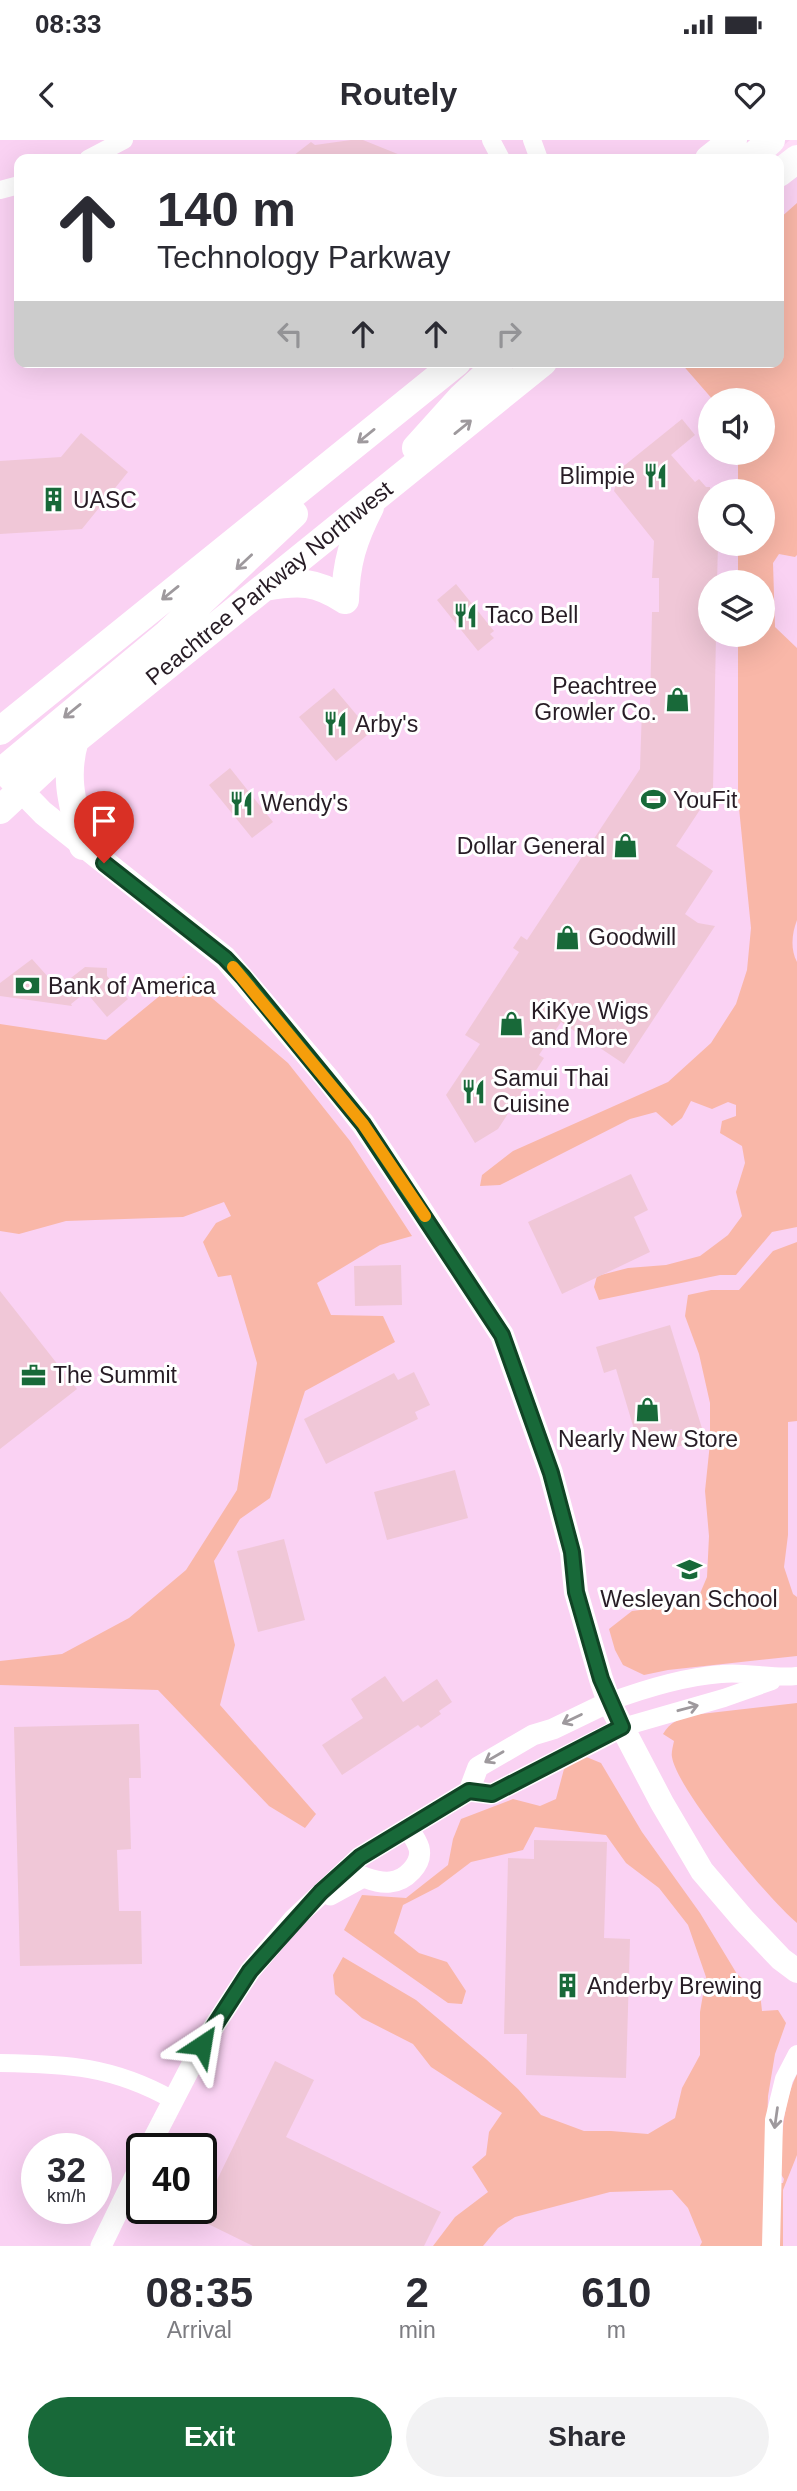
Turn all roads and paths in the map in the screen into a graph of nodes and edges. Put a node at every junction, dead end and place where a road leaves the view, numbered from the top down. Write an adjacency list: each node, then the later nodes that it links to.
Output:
1 (124, 140): 4 (street)
2 (733, 140): 5 (highway)
3 (772, 140): 6 (highway)
4 (97, 154)
5 (715, 154)
6 (756, 154)
7 (450, 368): 10 (highway, one-way to 10)
8 (493, 368): 11 (highway)
9 (536, 368): 11 (highway, Peachtree Parkway Northwest, one-way to 9)
10 (319, 473): 13 (highway, one-way to 13); 15 (highway, one-way to 15)
11 (382, 492): 12 (highway, Peachtree Parkway Northwest); 12 (highway)
12 (265, 587): 14 (highway, Peachtree Parkway Northwest)
13 (0, 731)
14 (75, 740): 15 (highway, Peachtree Parkway Northwest); 17 (highway)
15 (8, 776): 16 (highway, Peachtree Parkway Northwest); 17 (main road)
16 (0, 810)
17 (83, 846): 20 (main road)
18 (797, 1676): 19 (street)
19 (778, 1678): 20 (street); 21 (street, one-way to 19)
20 (609, 1702): 21 (main road); 22 (street, one-way to 22)
21 (622, 1727): 22 (street); 25 (main road)
22 (467, 1792): 23 (street)
23 (408, 1828): 24 (street); 24 (street)
24 (309, 1905): 28 (street)
25 (797, 1971)
26 (797, 2054): 32 (street, one-way to 32)
27 (0, 2063): 28 (street)
28 (173, 2099): 29 (street)
29 (156, 2133)
30 (126, 2195): 31 (street)
31 (101, 2246)
32 (771, 2246)

